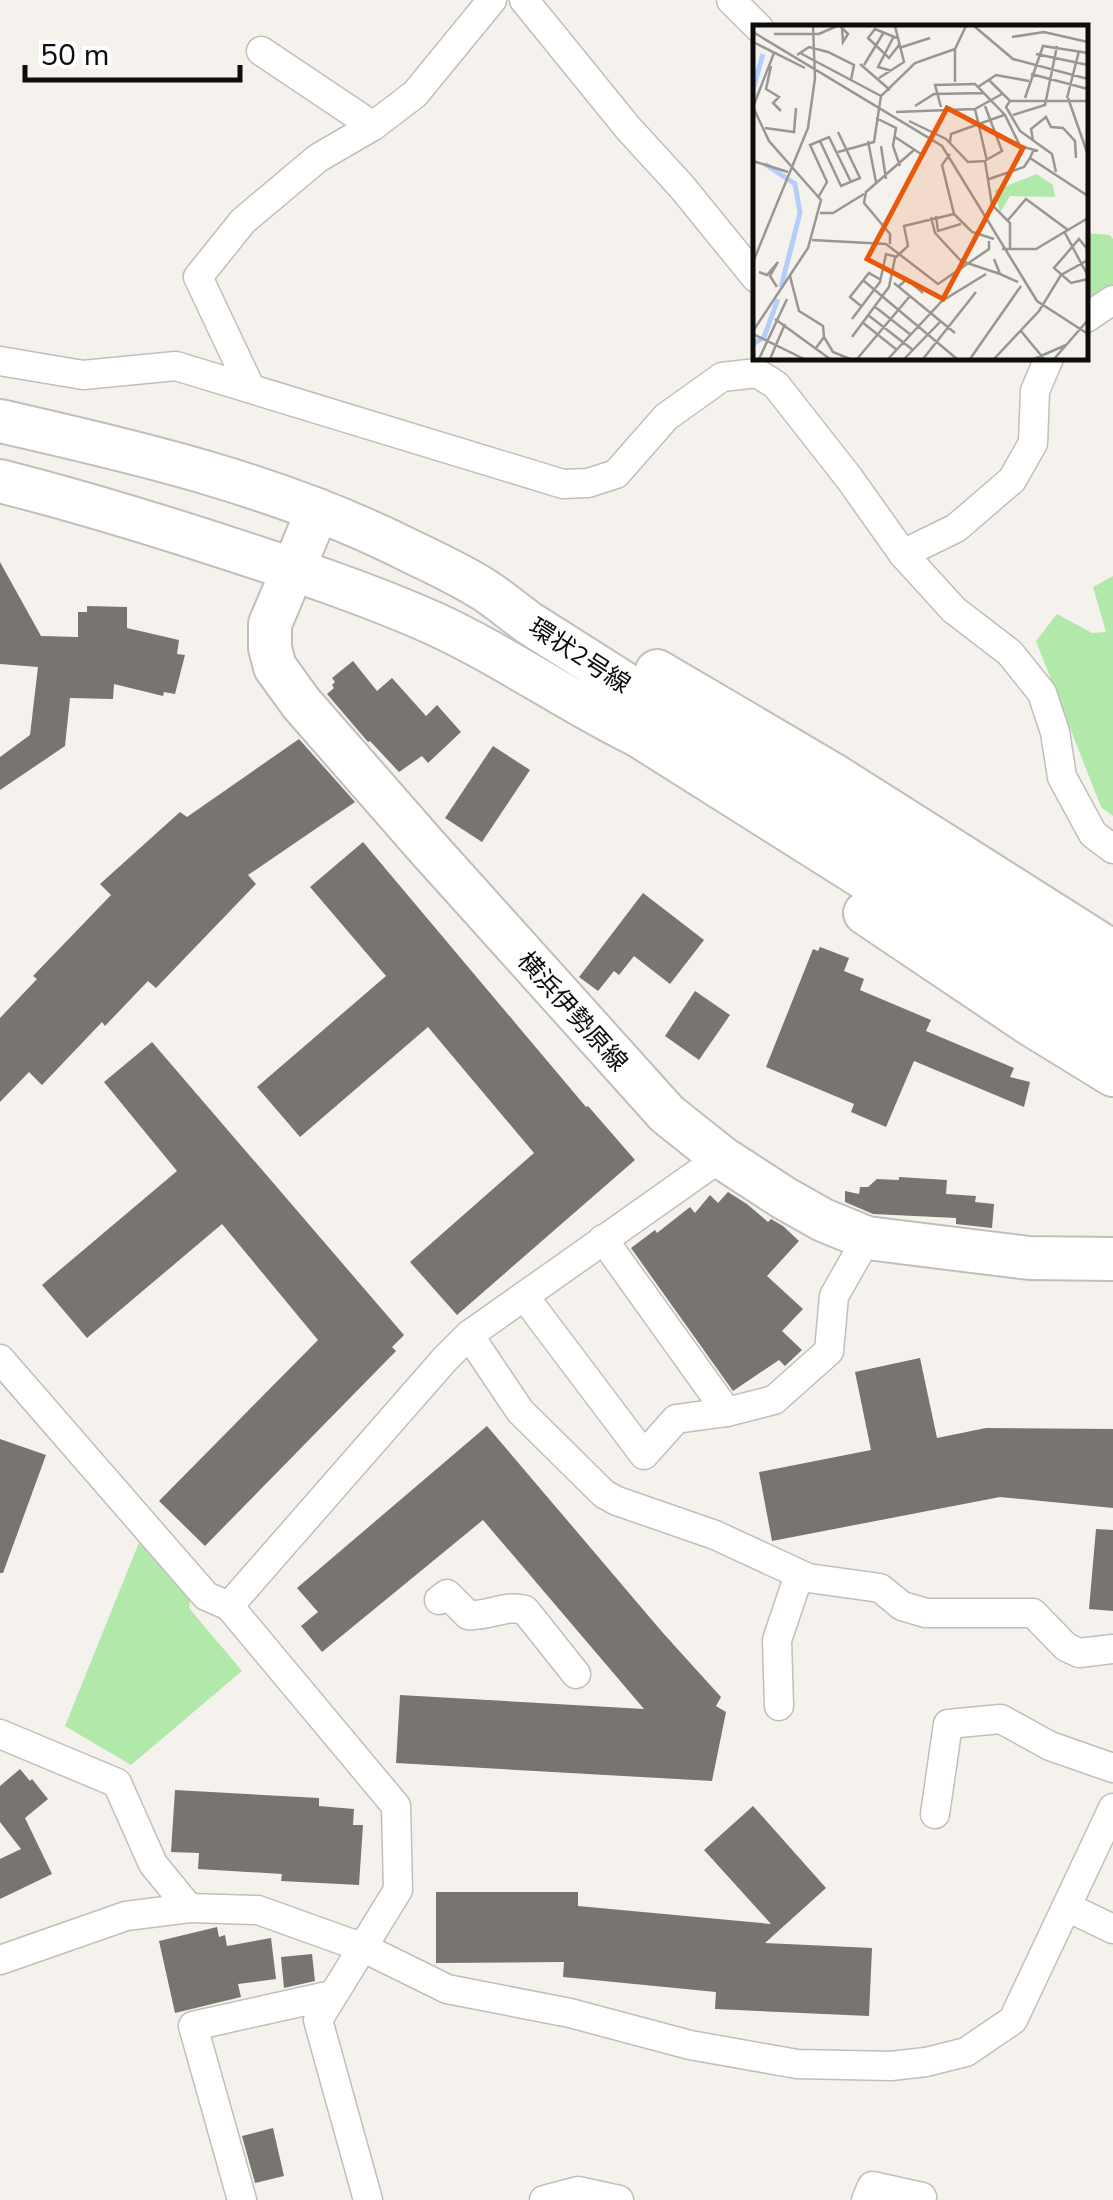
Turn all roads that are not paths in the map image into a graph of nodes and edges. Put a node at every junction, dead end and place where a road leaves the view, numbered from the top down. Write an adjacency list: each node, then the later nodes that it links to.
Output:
1 (492, 0): 6 (street)
2 (524, 0): 7 (street)
3 (731, 0): 4 (street)
4 (756, 25)
5 (261, 51): 6 (street)
6 (372, 126): 13 (street)
7 (753, 274)
8 (1113, 300): 9 (street)
9 (1088, 317)
10 (1048, 360): 17 (street)
11 (0, 361): 13 (street)
12 (777, 371): 13 (street); 17 (street)
13 (250, 387)
14 (0, 422): 16 (main road, 環状2号線)
15 (0, 481): 18 (main road, 環状2号線)
16 (318, 510): 18 (main road, 横浜伊勢原線); 19 (main road, 環状2号線)
17 (904, 554): 21 (street)
18 (294, 569): 20 (main road, 環状2号線); 27 (main road, 横浜伊勢原線)
19 (486, 592): 22 (main road, 環状2号線); 23 (main road)
20 (592, 713): 22 (main road, 環状2号線); 26 (main road)
21 (1113, 849)
22 (968, 923): 24 (main road, 環状2号線); 25 (main road, 環状2号線)
23 (1113, 952)
24 (1113, 992)
25 (1113, 1035)
26 (1113, 1075)
27 (721, 1157): 28 (main road, 横浜伊勢原線); 29 (street)
28 (867, 1238): 30 (main road, 横浜伊勢原線); 34 (street)
29 (603, 1239): 31 (street); 34 (street)
30 (1113, 1260)
31 (524, 1296): 32 (street); 34 (street)
32 (469, 1335): 35 (street); 37 (street)
33 (0, 1359): 37 (street)
34 (728, 1412)
35 (799, 1575): 38 (street); 40 (street)
36 (440, 1600): 39 (street)
37 (229, 1606): 48 (street)
38 (1113, 1648)
39 (576, 1674)
40 (779, 1706)
41 (0, 1734): 46 (street)
42 (1113, 1768): 44 (street)
43 (1113, 1808): 45 (street)
44 (934, 1814)
45 (1067, 1907): 47 (street); 48 (street)
46 (189, 1908): 48 (street); 49 (street)
47 (1113, 1929)
48 (364, 1948): 50 (street)
49 (0, 1960)
50 (332, 1995): 52 (street); 53 (street)
51 (922, 2198): 56 (street)
52 (242, 2200)
53 (368, 2200)
54 (544, 2200): 55 (street)
55 (619, 2200)
56 (866, 2200)

